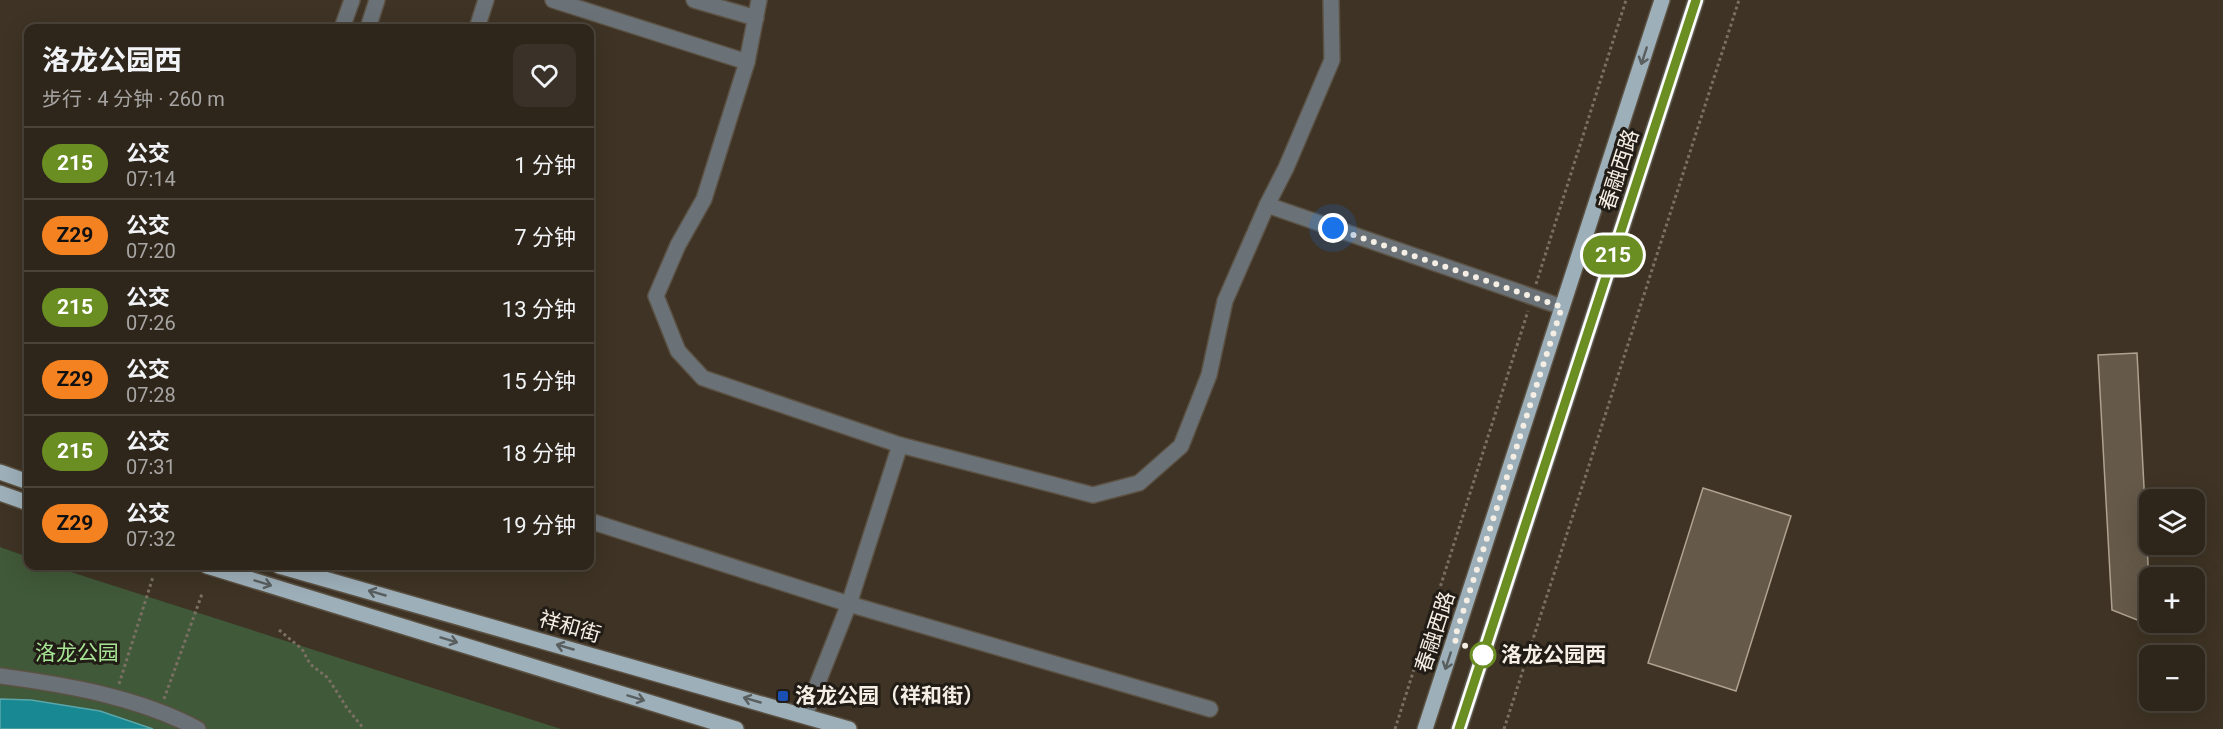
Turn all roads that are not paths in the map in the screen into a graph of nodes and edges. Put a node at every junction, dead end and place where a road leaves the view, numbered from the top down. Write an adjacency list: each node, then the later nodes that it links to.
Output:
1 (351, 0): 11 (street)
2 (377, 0): 12 (street)
3 (486, 0): 13 (street)
4 (553, 0): 14 (street)
5 (694, 0): 10 (street)
6 (759, 0): 10 (street)
7 (1331, 0): 15 (street)
8 (1662, 0): 16 (main road, 春融西路, one-way to 16)
9 (1696, 0): 33 (main road, 春融西路)
10 (756, 18): 14 (street)
11 (343, 24)
12 (369, 24)
13 (478, 24)
14 (747, 62): 17 (street)
15 (1266, 205): 16 (street); 17 (street)
16 (1562, 307): 32 (main road, 春融西路, one-way to 32)
17 (900, 445): 25 (street)
18 (0, 472): 19 (main road)
19 (24, 481)
20 (0, 493): 21 (main road)
21 (24, 502)
22 (594, 522): 25 (street)
23 (220, 570): 30 (main road, one-way to 30)
24 (293, 570): 28 (main road, 祥和街, one-way to 24)
25 (849, 604): 27 (street); 28 (street)
26 (0, 676): 29 (street)
27 (1210, 709)
28 (805, 716): 31 (main road, 祥和街)
29 (198, 729)
30 (736, 729)
31 (849, 729)
32 (1425, 729)
33 (1459, 729)

